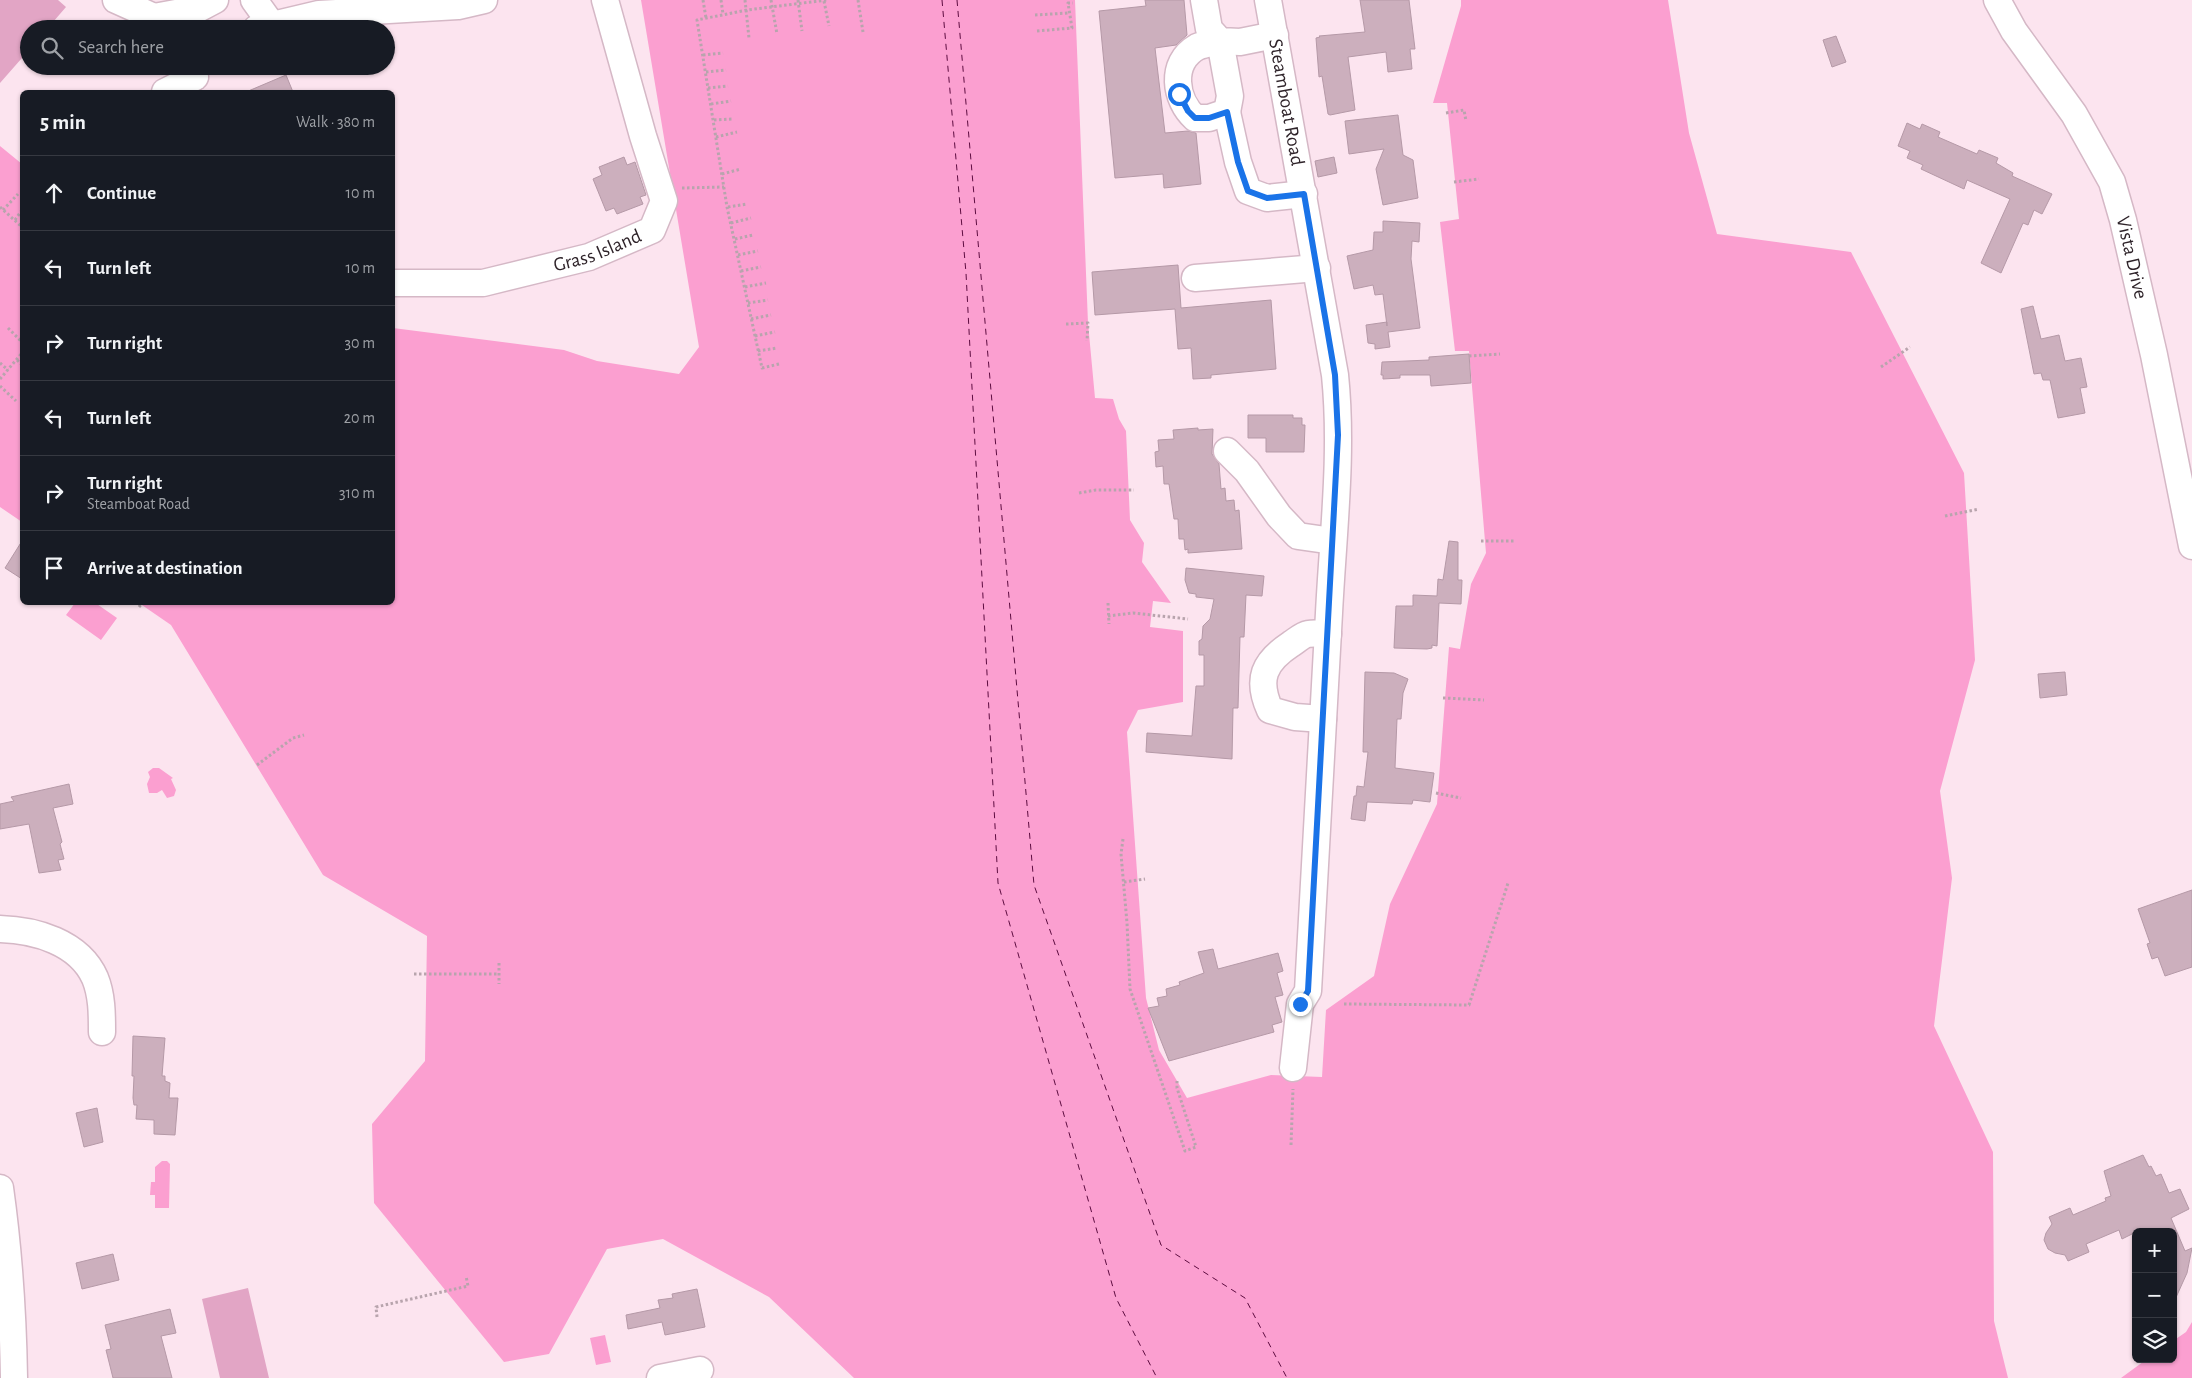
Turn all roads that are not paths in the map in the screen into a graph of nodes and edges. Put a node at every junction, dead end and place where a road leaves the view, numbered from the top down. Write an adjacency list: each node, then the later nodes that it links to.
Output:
1 (116, 0): 2 (street)
2 (215, 0)
3 (254, 0): 9 (street)
4 (484, 0): 10 (street)
5 (605, 0): 19 (street, Grass Island)
6 (1204, 0): 12 (street)
7 (1268, 0): 11 (street, Steamboat Road)
8 (1997, 0): 22 (street, Vista Drive)
9 (261, 20)
10 (294, 20)
11 (1275, 35): 12 (street); 16 (street, Steamboat Road)
12 (1220, 41): 15 (street); 15 (street)
13 (197, 78): 14 (street)
14 (170, 90)
15 (1227, 112): 16 (street)
16 (1304, 194): 17 (street, Steamboat Road)
17 (1317, 268): 18 (street); 21 (street, Steamboat Road)
18 (1195, 278)
19 (395, 283)
20 (1227, 451): 21 (street)
21 (1333, 541): 23 (street, Steamboat Road)
22 (2192, 546)
23 (1328, 634): 24 (street, Steamboat Road); 24 (street)
24 (1323, 718): 27 (street, Steamboat Road)
25 (0, 929): 26 (street)
26 (102, 1032)
27 (1293, 1068)
28 (0, 1188): 29 (street)
29 (4, 1258): 31 (street)
30 (700, 1370): 32 (street)
31 (14, 1378)
32 (660, 1378)

